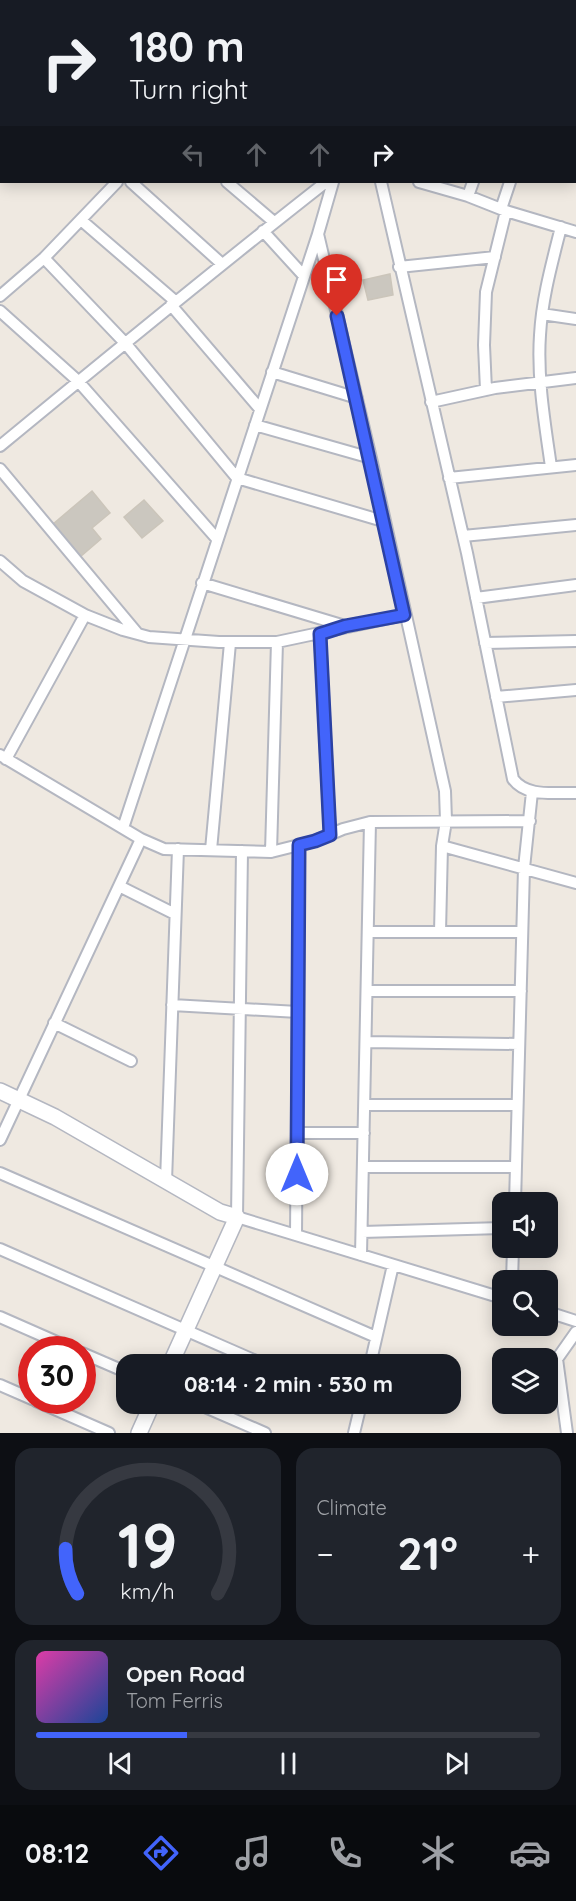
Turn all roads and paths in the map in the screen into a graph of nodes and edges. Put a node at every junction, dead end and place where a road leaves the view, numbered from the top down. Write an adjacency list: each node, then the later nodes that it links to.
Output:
1 (116, 183): 12 (street)
2 (131, 183): 20 (street)
3 (228, 183): 13 (street)
4 (325, 183): 13 (street)
5 (333, 183): 17 (street)
6 (381, 183): 21 (street)
7 (422, 183): 10 (street)
8 (473, 183): 10 (street)
9 (510, 183): 11 (street)
10 (468, 196): 11 (street)
11 (503, 210): 14 (street); 18 (street)
12 (81, 220): 19 (street); 24 (street)
13 (274, 222): 15 (street)
14 (561, 227): 16 (street); 26 (street)
15 (263, 231): 20 (street); 22 (street)
16 (576, 232)
17 (318, 234): 22 (street); 34 (street)
18 (495, 257): 21 (street); 33 (street)
19 (44, 258): 23 (street); 28 (street)
20 (222, 264): 24 (street)
21 (399, 267): 35 (street)
22 (304, 276): 29 (street)
23 (0, 296)
24 (173, 303): 28 (street); 36 (street)
25 (0, 311): 31 (street)
26 (542, 314): 27 (street); 32 (street)
27 (576, 319)
28 (126, 344): 31 (street); 43 (street)
29 (272, 372): 34 (street); 36 (street)
30 (576, 378): 32 (street)
31 (78, 381): 38 (street); 48 (street)
32 (540, 381): 33 (street); 41 (street)
33 (486, 390): 35 (street)
34 (357, 398): 39 (street)
35 (431, 402): 44 (street)
36 (260, 409): 37 (street)
37 (255, 425): 39 (street); 43 (street)
38 (0, 446)
39 (371, 458): 45 (street)
40 (576, 465): 41 (street)
41 (551, 467): 44 (street)
42 (0, 470): 56 (street)
43 (237, 478): 45 (street); 48 (street)
44 (449, 478): 47 (street)
45 (383, 520): 54 (street)
46 (576, 525): 47 (street)
47 (463, 536): 52 (street)
48 (217, 539): 50 (street)
49 (2, 569): 53 (street)
50 (202, 583): 55 (street); 58 (street)
51 (576, 585): 52 (street)
52 (476, 598): 62 (street)
53 (86, 615): 56 (street); 65 (street)
54 (404, 615): 55 (street); 68 (street)
55 (345, 626): 57 (street)
56 (137, 633): 58 (street)
57 (320, 634): 60 (street); 72 (street)
58 (184, 641): 61 (street); 71 (street)
59 (576, 641): 62 (street)
60 (277, 642): 61 (street); 79 (street)
61 (230, 643): 77 (street)
62 (485, 643): 64 (street)
63 (576, 690): 64 (street)
64 (496, 697): 66 (street)
65 (3, 757): 71 (street)
66 (532, 792): 67 (street); 69 (street)
67 (576, 793)
68 (446, 820): 69 (street); 70 (street); 75 (street)
69 (530, 821): 80 (street)
70 (370, 822): 72 (street); 84 (street)
71 (123, 828): 73 (street)
72 (330, 835): 74 (street)
73 (141, 839): 76 (street); 82 (street)
74 (299, 845): 79 (street); 91 (street)
75 (442, 846): 80 (street); 85 (street)
76 (178, 849): 77 (street); 83 (street)
77 (211, 850): 78 (street)
78 (242, 851): 79 (street); 90 (street)
79 (271, 852)
80 (524, 868): 81 (street); 86 (street)
81 (576, 883)
82 (119, 886): 83 (street); 92 (street)
83 (176, 914): 89 (street)
84 (368, 932): 85 (street); 87 (street)
85 (440, 932): 86 (street)
86 (522, 932): 88 (street)
87 (367, 991): 88 (street); 93 (street)
88 (520, 991): 94 (street)
89 (172, 1005): 90 (street); 106 (street)
90 (240, 1008): 91 (street); 108 (street)
91 (298, 1012): 100 (street)
92 (54, 1023): 95 (street); 97 (street)
93 (366, 1042): 94 (street); 98 (street)
94 (519, 1044): 99 (street)
95 (131, 1061)
96 (0, 1091): 97 (street)
97 (18, 1100): 102 (street); 106 (street)
98 (364, 1104): 99 (street); 101 (street)
99 (517, 1105): 104 (street)
100 (297, 1132): 101 (street); 111 (street)
101 (364, 1133): 103 (street)
102 (0, 1140)
103 (363, 1167): 104 (street); 110 (street)
104 (516, 1167): 107 (street)
105 (0, 1173): 115 (street)
106 (166, 1181): 108 (street)
107 (515, 1192)
108 (237, 1217): 111 (street); 115 (street)
109 (492, 1227): 110 (street)
110 (362, 1232): 113 (street)
111 (296, 1235): 113 (street)
112 (0, 1249): 120 (street)
113 (361, 1255): 114 (street)
114 (393, 1265): 116 (street); 123 (street)
115 (214, 1267): 120 (street); 123 (street)
116 (492, 1295)
117 (558, 1315): 119 (street)
118 (0, 1317): 122 (street)
119 (576, 1321)
120 (186, 1330): 124 (street); 125 (street)
121 (576, 1332): 139 (street)
122 (43, 1336)
123 (376, 1337): 126 (street)
124 (175, 1354)
125 (241, 1354)
126 (372, 1354)
127 (96, 1359): 128 (street)
128 (116, 1368)
129 (0, 1385): 130 (street)
130 (18, 1393)
131 (66, 1414): 135 (street)
132 (148, 1414): 136 (street)
133 (221, 1414): 137 (street)
134 (357, 1414): 138 (street)
135 (109, 1433)
136 (139, 1433)
137 (264, 1433)
138 (354, 1433)
139 (567, 1433)

